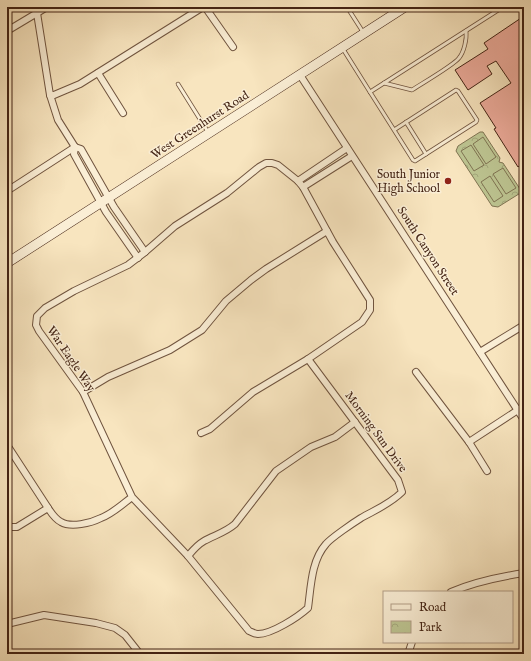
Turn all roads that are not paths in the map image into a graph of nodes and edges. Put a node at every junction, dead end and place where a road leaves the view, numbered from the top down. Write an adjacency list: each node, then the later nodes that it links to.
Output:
1 (47, 7): 6 (street)
2 (204, 7): 10 (street); 12 (street)
3 (347, 7): 9 (lane)
4 (405, 7): 9 (main road, West Greenhurst Road)
5 (503, 7): 8 (lane)
6 (36, 10): 7 (street); 17 (street)
7 (7, 31)
8 (466, 31): 15 (lane); 15 (lane)
9 (364, 34): 11 (main road, West Greenhurst Road)
10 (233, 47)
11 (342, 47): 13 (main road, West Greenhurst Road); 16 (lane)
12 (98, 73): 17 (street); 18 (street)
13 (300, 75): 21 (main road, West Greenhurst Road); 23 (street, South Canyon Street)
14 (178, 84): 21 (lane)
15 (384, 84): 16 (lane)
16 (370, 92): 20 (lane)
17 (50, 95): 22 (street)
18 (123, 113)
19 (406, 122): 20 (lane); 24 (lane); 24 (lane)
20 (394, 130): 24 (lane)
21 (209, 133): 29 (main road, West Greenhurst Road)
22 (75, 146): 28 (street); 29 (street)
23 (347, 148): 25 (street, South Canyon Street); 26 (street)
24 (426, 154)
25 (352, 156): 27 (street); 35 (street, South Canyon Street)
26 (298, 181): 27 (street); 31 (street, War Eagle Way)
27 (303, 187): 30 (street)
28 (7, 192)
29 (105, 200): 31 (street); 32 (street); 33 (main road, West Greenhurst Road)
30 (327, 231): 36 (street); 38 (street)
31 (145, 252): 32 (street, War Eagle Way)
32 (138, 258): 38 (street, War Eagle Way)
33 (7, 263)
34 (524, 325): 35 (street)
35 (480, 352): 40 (street, South Canyon Street)
36 (308, 359): 42 (street, Morning Sun Drive); 43 (street)
37 (416, 372): 44 (street)
38 (83, 392): 47 (street, War Eagle Way)
39 (524, 406): 40 (street)
40 (518, 410): 41 (street, South Canyon Street); 44 (street)
41 (524, 420)
42 (355, 422): 50 (street); 50 (street, Morning Sun Drive)
43 (201, 433)
44 (469, 442): 46 (street)
45 (7, 445): 48 (street)
46 (486, 471)
47 (132, 497): 48 (street); 50 (street, Morning Sun Drive)
48 (48, 508): 49 (street)
49 (7, 527)
50 (188, 556)
51 (524, 573): 52 (street)
52 (467, 585): 53 (street); 54 (street)
53 (453, 591)
54 (470, 591)
55 (7, 624): 57 (street)
56 (412, 643): 58 (street)
57 (140, 654)
58 (408, 654)

